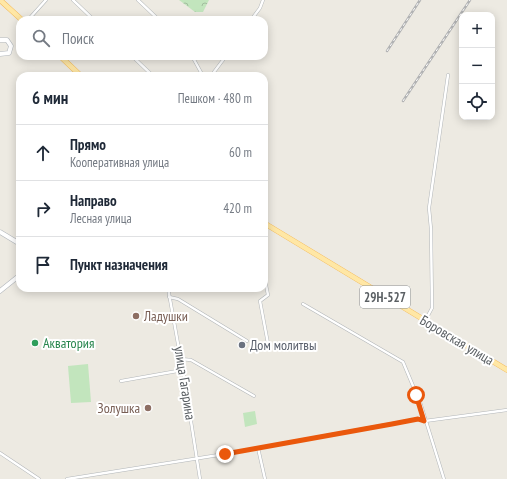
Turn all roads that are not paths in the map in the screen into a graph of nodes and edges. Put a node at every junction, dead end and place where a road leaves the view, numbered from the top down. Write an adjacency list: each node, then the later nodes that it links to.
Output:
1 (0, 0): 6 (main road)
2 (46, 0): 7 (street)
3 (73, 0): 8 (street)
4 (138, 0): 9 (street)
5 (263, 0): 10 (street)
6 (18, 16)
7 (32, 16)
8 (90, 16)
9 (155, 16)
10 (254, 16)
11 (0, 39): 12 (street)
12 (0, 54)
13 (64, 60): 17 (main road)
14 (136, 60): 18 (street)
15 (194, 60): 19 (street)
16 (223, 60): 20 (street)
17 (77, 72)
18 (149, 72)
19 (201, 72)
20 (214, 72)
21 (448, 75): 31 (street)
22 (268, 225): 31 (main road, Боровская улица / 29Н-527)
23 (0, 232): 24 (street)
24 (16, 242)
25 (16, 278): 26 (street)
26 (0, 291)
27 (168, 292): 29 (street, улица Гагарина)
28 (267, 292): 33 (street)
29 (169, 297): 32 (street); 34 (street, улица Гагарина)
30 (303, 304): 40 (street)
31 (425, 321): 36 (main road, Боровская улица / 29Н-527)
32 (247, 342)
33 (268, 349)
34 (181, 359): 35 (street, улица Гагарина); 38 (street)
35 (183, 370): 37 (street); 43 (street, улица Гагарина)
36 (507, 370)
37 (121, 381)
38 (254, 396)
39 (507, 410): 40 (street)
40 (424, 421): 41 (street); 48 (street)
41 (258, 448): 43 (street); 47 (street)
42 (0, 453): 44 (street)
43 (197, 458): 45 (street); 46 (street, улица Гагарина)
44 (38, 479)
45 (68, 479)
46 (200, 479)
47 (265, 479)
48 (444, 479)

